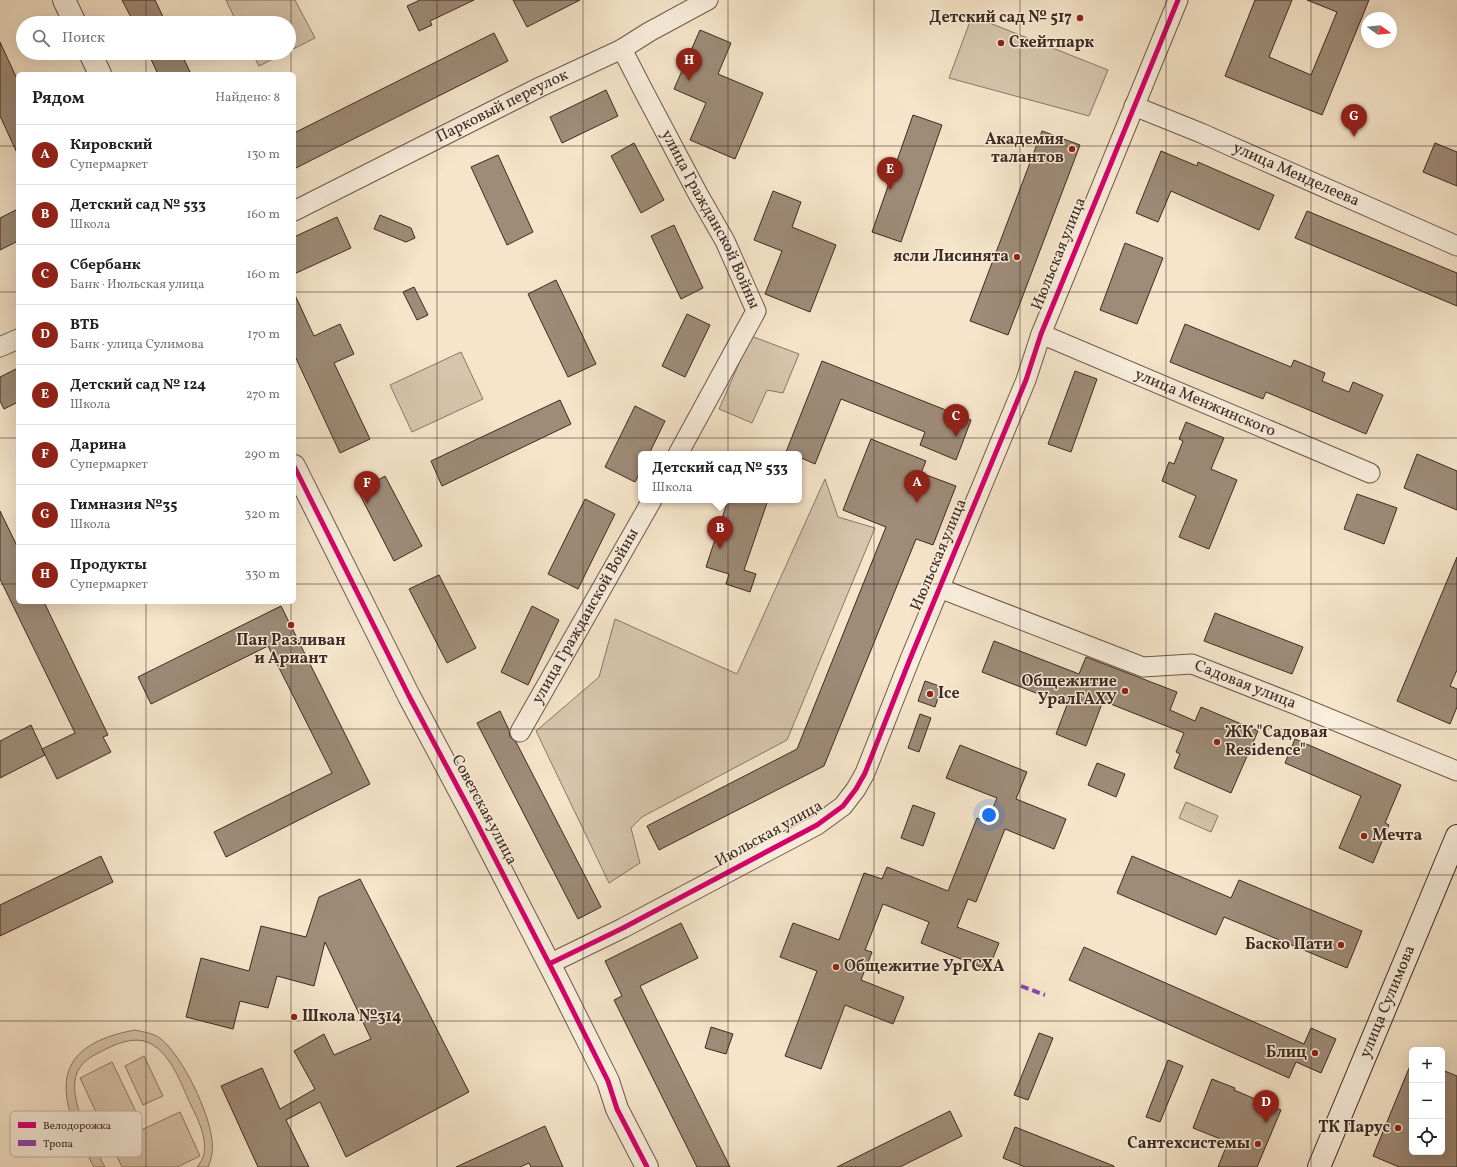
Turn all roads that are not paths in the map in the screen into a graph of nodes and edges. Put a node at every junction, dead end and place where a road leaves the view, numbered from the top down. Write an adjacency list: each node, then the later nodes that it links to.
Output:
1 (64, 0): 4 (street)
2 (708, 0): 5 (street, Парковый переулок)
3 (1178, 0): 8 (street, Июльская улица)
4 (72, 16)
5 (622, 49): 9 (street, Парковый переулок); 14 (street, улица Гражданской Войны)
6 (93, 60): 7 (street)
7 (99, 72)
8 (1134, 106): 10 (street, улица Менделеева); 11 (street, Июльская улица)
9 (296, 210)
10 (1457, 246)
11 (1041, 334): 16 (street, улица Менжинского); 18 (street, Июльская улица)
12 (16, 340): 13 (street)
13 (0, 347)
14 (680, 451)
15 (296, 470): 22 (street, Советская улица)
16 (1370, 473)
17 (650, 503): 19 (street, улица Гражданской Войны)
18 (939, 588): 20 (street, Садовая улица); 22 (street, Июльская улица)
19 (520, 732)
20 (1457, 771)
21 (1457, 836): 24 (street, улица Сулимова)
22 (549, 964): 23 (street, Советская улица)
23 (647, 1167)
24 (1318, 1167)

